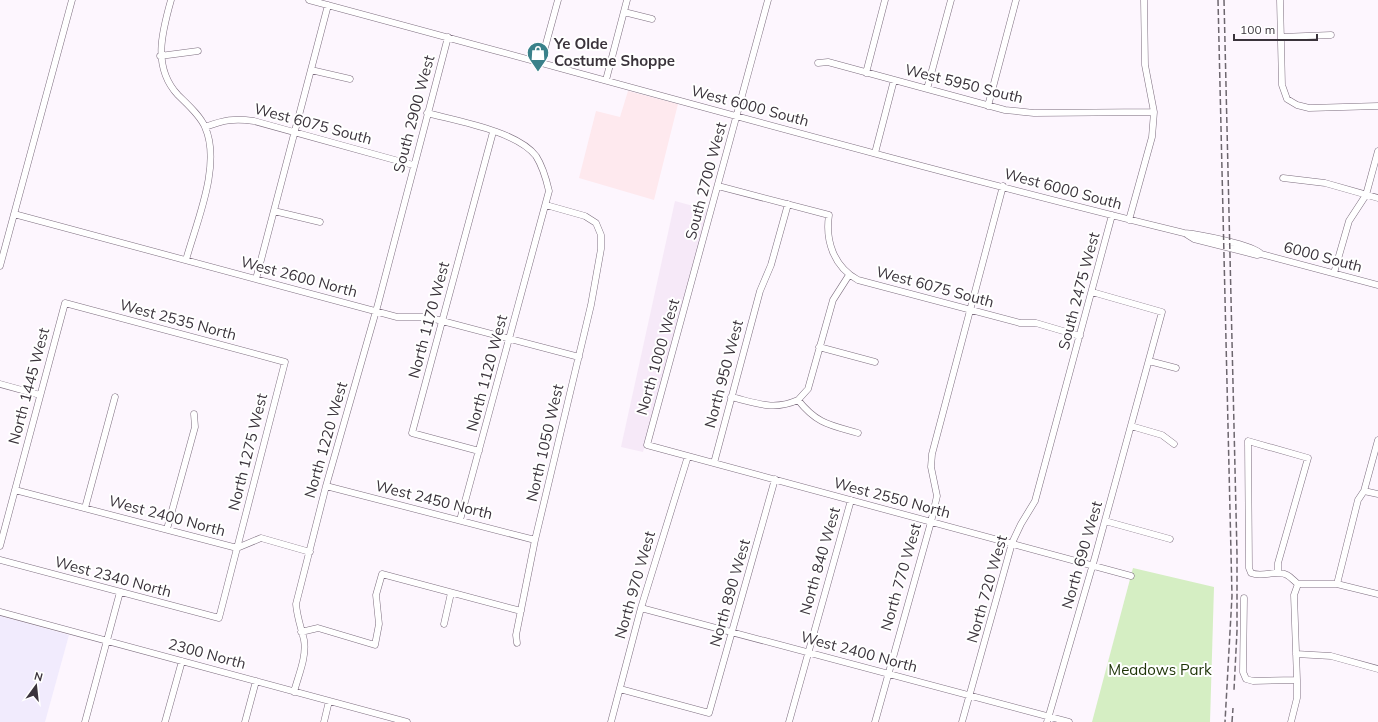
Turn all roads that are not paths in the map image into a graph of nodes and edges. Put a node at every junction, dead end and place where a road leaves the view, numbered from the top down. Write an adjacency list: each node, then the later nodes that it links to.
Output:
1 (72, 0): 48 (street)
2 (170, 0): 19 (street)
3 (309, 0): 12 (street, West 6000 South)
4 (558, 0): 20 (street)
5 (627, 0): 13 (street)
6 (768, 0): 32 (street, South 2700 West)
7 (885, 0): 23 (street)
8 (951, 0): 27 (street)
9 (1016, 0): 28 (street)
10 (1144, 0): 30 (street)
11 (1280, 0): 17 (street)
12 (328, 5): 16 (street, West 6000 South); 22 (street)
13 (624, 12): 14 (street); 25 (street)
14 (652, 19)
15 (1331, 35): 17 (street)
16 (448, 37): 20 (street, West 6000 South); 31 (street, South 2900 West)
17 (1281, 37): 29 (street)
18 (198, 51): 19 (street)
19 (160, 56): 33 (street)
20 (541, 62): 25 (street, West 6000 South)
21 (818, 63): 23 (street, West 5950 South)
22 (311, 70): 24 (street); 34 (street)
23 (866, 73): 26 (street, West 5950 South)
24 (350, 79)
25 (606, 80): 32 (street, West 6000 South)
26 (894, 80): 27 (street, West 5950 South); 37 (street)
27 (927, 89): 28 (street, West 5950 South)
28 (988, 106): 30 (street, West 5950 South)
29 (1378, 106)
30 (1154, 112): 50 (street)
31 (427, 113): 35 (street); 38 (street, South 2900 West)
32 (736, 116): 37 (street, West 6000 South); 40 (street, South 2700 West)
33 (205, 127): 34 (street, West 6075 South); 53 (street)
34 (295, 132): 38 (street, West 6075 South); 47 (street)
35 (493, 132): 46 (street, North 1120 West); 64 (street, North 1170 West)
36 (1378, 151): 42 (street)
37 (875, 153): 41 (street, West 6000 South)
38 (413, 165): 43 (street, South 2900 West)
39 (1283, 178): 42 (street)
40 (718, 186): 45 (street); 57 (street, South 2700 West)
41 (1003, 186): 49 (street, West 6000 South); 62 (street, North 770 West)
42 (1366, 195): 44 (street); 55 (street)
43 (406, 197): 63 (street, North 1220 West)
44 (1378, 198)
45 (788, 204): 56 (street, West 6075 South); 77 (street, North 950 West)
46 (546, 205): 66 (street, North 1120 West); 68 (street, North 1050 West)
47 (274, 211): 51 (street); 58 (street)
48 (14, 214): 53 (street, West 2600 North); 54 (street)
49 (1112, 215): 50 (street, West 6000 South); 60 (street, South 2475 West)
50 (1129, 220): 52 (street, West 6000 South)
51 (320, 222)
52 (1220, 243): 55 (street, 6000 South)
53 (186, 260): 58 (street, West 2600 North)
54 (0, 266)
55 (1334, 273): 59 (street, 6000 South)
56 (849, 275): 62 (street, West 6075 South); 67 (street)
57 (694, 276): 84 (street, North 1000 West)
58 (256, 279): 63 (street, West 2600 North)
59 (1378, 285)
60 (1092, 292): 65 (street, South 2475 West); 69 (street, North 690 West)
61 (65, 303): 70 (street, West 2535 North); 75 (street, North 1445 West)
62 (970, 310): 65 (street, West 6075 South); 97 (street, North 770 West)
63 (376, 311): 64 (street, West 2600 North); 89 (street, North 1220 West)
64 (442, 321): 66 (street, West 2600 North); 85 (street, North 1170 West)
65 (1080, 336): 73 (street, South 2475 West)
66 (509, 339): 68 (street, West 2600 North); 85 (street, North 1120 West)
67 (819, 347): 71 (street); 78 (street)
68 (578, 357): 100 (street, North 1050 West)
69 (1149, 361): 72 (street); 80 (street, North 690 West)
70 (285, 362): 103 (street, North 1275 West)
71 (875, 362)
72 (1176, 368)
73 (1070, 374): 101 (street, North 720 West)
74 (0, 384): 75 (street)
75 (40, 395): 90 (street, North 1445 West)
76 (115, 397): 94 (street)
77 (731, 397): 78 (street); 87 (street, North 950 West)
78 (798, 400): 81 (street)
79 (194, 414): 98 (street)
80 (1131, 426): 83 (street); 96 (street, North 690 West)
81 (858, 433)
82 (1378, 440): 91 (street)
83 (1174, 444)
84 (647, 445): 86 (street, West 2550 North)
85 (479, 451): 95 (street, North 1120 West)
86 (688, 456): 87 (street, West 2550 North); 115 (street, North 970 West)
87 (714, 463): 88 (street, West 2550 North)
88 (775, 479): 93 (street, West 2550 North); 121 (street, North 890 West)
89 (326, 486): 95 (street, West 2450 North); 104 (street, North 1220 West)
90 (15, 490): 94 (street, West 2400 North); 102 (street, North 1445 West)
91 (1364, 491): 92 (street); 110 (street)
92 (1378, 494)
93 (851, 500): 97 (street, West 2550 North); 124 (street, North 840 West)
94 (85, 508): 98 (street, West 2400 North)
95 (460, 520): 100 (street, West 2450 North)
96 (1105, 521): 99 (street); 106 (street, North 690 West)
97 (931, 522): 101 (street, West 2550 North); 128 (street, North 770 West)
98 (167, 529): 103 (street, West 2400 North)
99 (1170, 539)
100 (535, 540): 116 (street, North 1050 West)
101 (1012, 543): 106 (street, West 2550 North); 133 (street, North 720 West)
102 (0, 546)
103 (237, 548): 104 (street, West 2400 North); 118 (street, North 1275 West)
104 (310, 552): 120 (street, North 1220 West)
105 (0, 560): 111 (street, West 2340 North)
106 (1093, 565): 108 (street, West 2550 North); 135 (street, North 690 West)
107 (1278, 573): 107 (street); 109 (street)
108 (1131, 576)
109 (1298, 584): 110 (street); 125 (street)
110 (1337, 584): 113 (street)
111 (120, 592): 118 (street, West 2340 North); 122 (street)
112 (451, 593): 116 (street); 119 (street); 120 (street)
113 (1378, 594)
114 (1244, 598): 129 (street)
115 (641, 608): 121 (street, West 2400 North); 131 (street, North 970 West)
116 (521, 611): 123 (street, North 1050 West)
117 (0, 612): 122 (street, 2300 North)
118 (219, 618)
119 (444, 624)
120 (301, 632): 132 (street, North 1220 West)
121 (732, 632): 124 (street, West 2400 North); 131 (street, North 890 West)
122 (107, 641): 126 (street, 2300 North); 136 (street)
123 (517, 643)
124 (807, 652): 128 (street, West 2400 North); 142 (street, North 840 West)
125 (1296, 654): 127 (street); 129 (street)
126 (182, 661): 130 (street, 2300 North); 137 (street)
127 (1378, 669)
128 (887, 673): 133 (street, West 2400 North); 143 (street, North 770 West)
129 (1297, 680): 146 (street)
130 (256, 681): 132 (street, 2300 North); 138 (street)
131 (620, 689): 141 (street, North 970 West)
132 (294, 692): 134 (street, 2300 North)
133 (970, 695): 135 (street, West 2400 North); 144 (street, North 720 West)
134 (329, 701): 139 (street); 140 (street, 2300 North)
135 (1048, 719): 145 (street, West 2400 North)
136 (85, 722)
137 (165, 722)
138 (246, 722)
139 (324, 722)
140 (406, 722)
141 (611, 722)
142 (789, 722)
143 (875, 722)
144 (962, 722)
145 (1069, 722)
146 (1291, 722)

